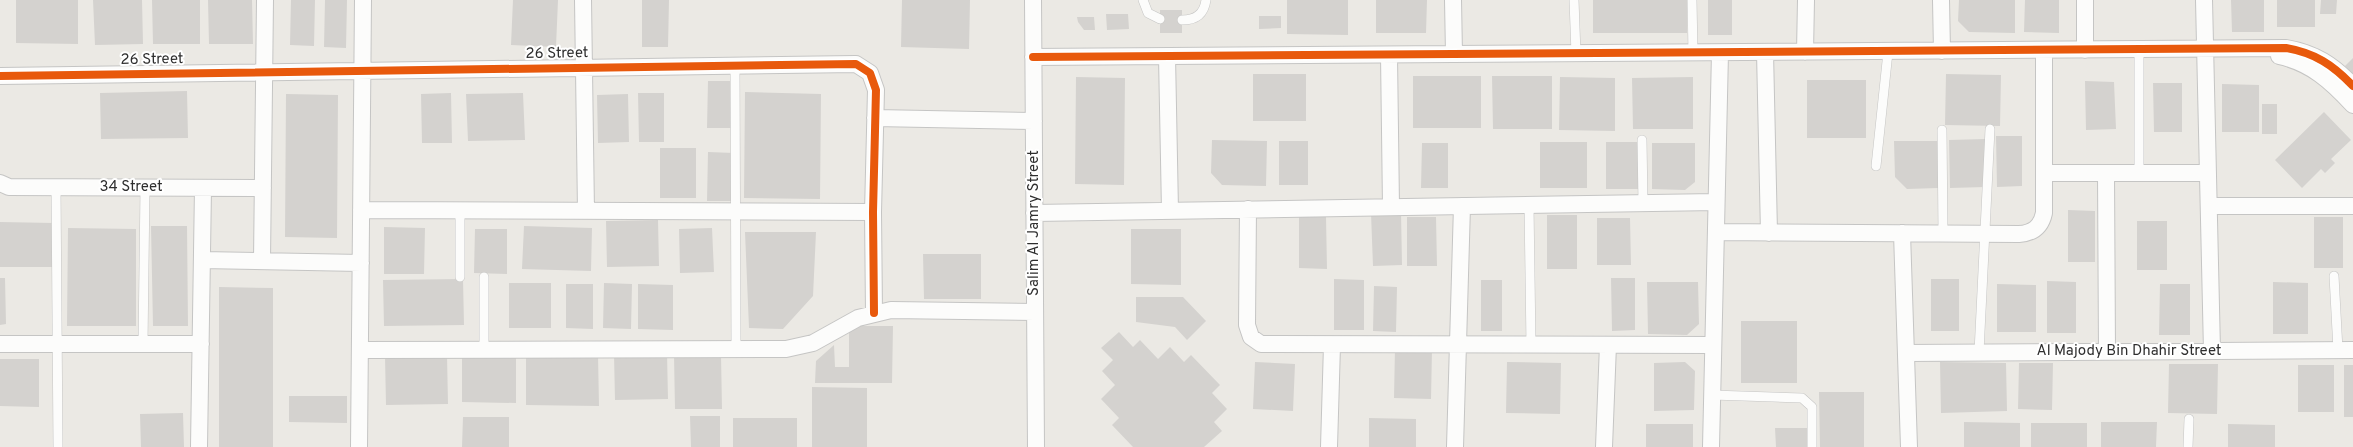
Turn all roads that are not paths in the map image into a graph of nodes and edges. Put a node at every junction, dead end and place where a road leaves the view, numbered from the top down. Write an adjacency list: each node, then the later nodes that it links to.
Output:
1 (265, 0): 35 (street)
2 (363, 0): 34 (street)
3 (583, 0): 33 (street)
4 (1033, 0): 31 (street, Salim Al Jamry Street)
5 (1143, 0): 14 (lane)
6 (1206, 0): 15 (lane)
7 (1453, 0): 27 (street)
8 (1574, 0): 28 (lane)
9 (1692, 0): 25 (lane)
10 (1806, 0): 23 (street)
11 (1942, 0): 20 (street)
12 (2085, 0): 16 (street)
13 (2204, 0): 18 (street)
14 (1160, 20)
15 (1182, 20)
16 (2085, 50): 17 (street); 21 (street)
17 (2139, 50): 18 (street); 47 (lane)
18 (2205, 50): 19 (street); 48 (street)
19 (2247, 50): 37 (street); 38 (street)
20 (1942, 51): 21 (street); 24 (street)
21 (2044, 51): 45 (street)
22 (1765, 52): 23 (street); 26 (street); 70 (street)
23 (1805, 52): 24 (street)
24 (1888, 52): 44 (lane)
25 (1694, 53): 26 (street); 28 (street)
26 (1720, 53): 54 (street)
27 (1454, 54): 28 (street); 29 (street)
28 (1576, 54)
29 (1389, 55): 30 (street); 60 (street)
30 (1167, 56): 31 (street); 64 (street)
31 (1033, 57): 40 (street, Salim Al Jamry Street)
32 (735, 65): 33 (street, 26 Street); 39 (street, 26 Street); 66 (lane)
33 (584, 67): 34 (street, 26 Street); 65 (street)
34 (363, 71): 35 (street, 26 Street); 62 (street)
35 (264, 72): 36 (street, 26 Street); 53 (street)
36 (0, 76)
37 (2353, 86)
38 (2353, 105)
39 (875, 118): 40 (street); 67 (street, 26 Street)
40 (1034, 121): 68 (street, Salim Al Jamry Street)
41 (1990, 129): 73 (lane)
42 (1942, 130): 72 (lane)
43 (1642, 140): 55 (lane)
44 (1876, 166)
45 (2044, 173): 46 (street); 73 (street)
46 (2106, 173): 47 (street); 97 (street)
47 (2139, 173): 48 (street)
48 (2208, 173): 58 (street)
49 (0, 183): 50 (street, 34 Street)
50 (56, 187): 51 (street, 34 Street); 83 (lane)
51 (145, 188): 52 (street, 34 Street); 84 (lane)
52 (203, 188): 53 (street, 34 Street); 74 (street)
53 (263, 188): 75 (street)
54 (1716, 202): 55 (street); 69 (street)
55 (1643, 203): 56 (street)
56 (1529, 205): 57 (street); 88 (lane)
57 (1462, 206): 60 (street); 87 (street)
58 (2209, 206): 59 (street); 95 (street)
59 (2353, 206)
60 (1391, 207): 61 (street)
61 (1248, 209): 64 (street); 86 (street)
62 (361, 210): 63 (street); 76 (street)
63 (460, 210): 65 (street); 78 (lane)
64 (1170, 210): 68 (street)
65 (586, 211): 66 (street)
66 (735, 212): 67 (street); 91 (lane)
67 (873, 212): 81 (street, 26 Street)
68 (1034, 213): 80 (street, Salim Al Jamry Street)
69 (1716, 232): 70 (street); 90 (street)
70 (1768, 232): 71 (street)
71 (1902, 233): 72 (street); 98 (street)
72 (1943, 233): 73 (street)
73 (1985, 233): 96 (lane)
74 (202, 260): 75 (street); 85 (street)
75 (262, 261): 76 (street)
76 (360, 264): 92 (street)
77 (2334, 276): 94 (lane)
78 (460, 277)
79 (484, 277): 93 (lane)
80 (1035, 312): 81 (street); 104 (street, Salim Al Jamry Street)
81 (874, 313): 91 (street)
82 (0, 344): 83 (street)
83 (57, 344): 84 (street); 101 (lane)
84 (143, 344): 85 (street)
85 (201, 344): 102 (street)
86 (1332, 345): 87 (street); 105 (street)
87 (1458, 345): 88 (street); 106 (street)
88 (1531, 345): 89 (street)
89 (1608, 345): 90 (street); 107 (street)
90 (1713, 345): 99 (street)
91 (736, 349): 93 (street)
92 (360, 350): 93 (street); 103 (street)
93 (484, 350)
94 (2345, 350): 95 (street, Al Majody Bin Dhahir Street)
95 (2212, 351): 97 (street, Al Majody Bin Dhahir Street)
96 (1979, 352): 97 (street, Al Majody Bin Dhahir Street); 98 (street, Al Majody Bin Dhahir Street)
97 (2107, 352)
98 (1906, 353): 110 (street)
99 (1712, 395): 108 (street); 109 (lane)
100 (2189, 419): 111 (lane)
101 (58, 447)
102 (200, 447)
103 (359, 447)
104 (1036, 447)
105 (1329, 447)
106 (1455, 447)
107 (1604, 447)
108 (1711, 447)
109 (1812, 447)
110 (1909, 447)
111 (2188, 447)

